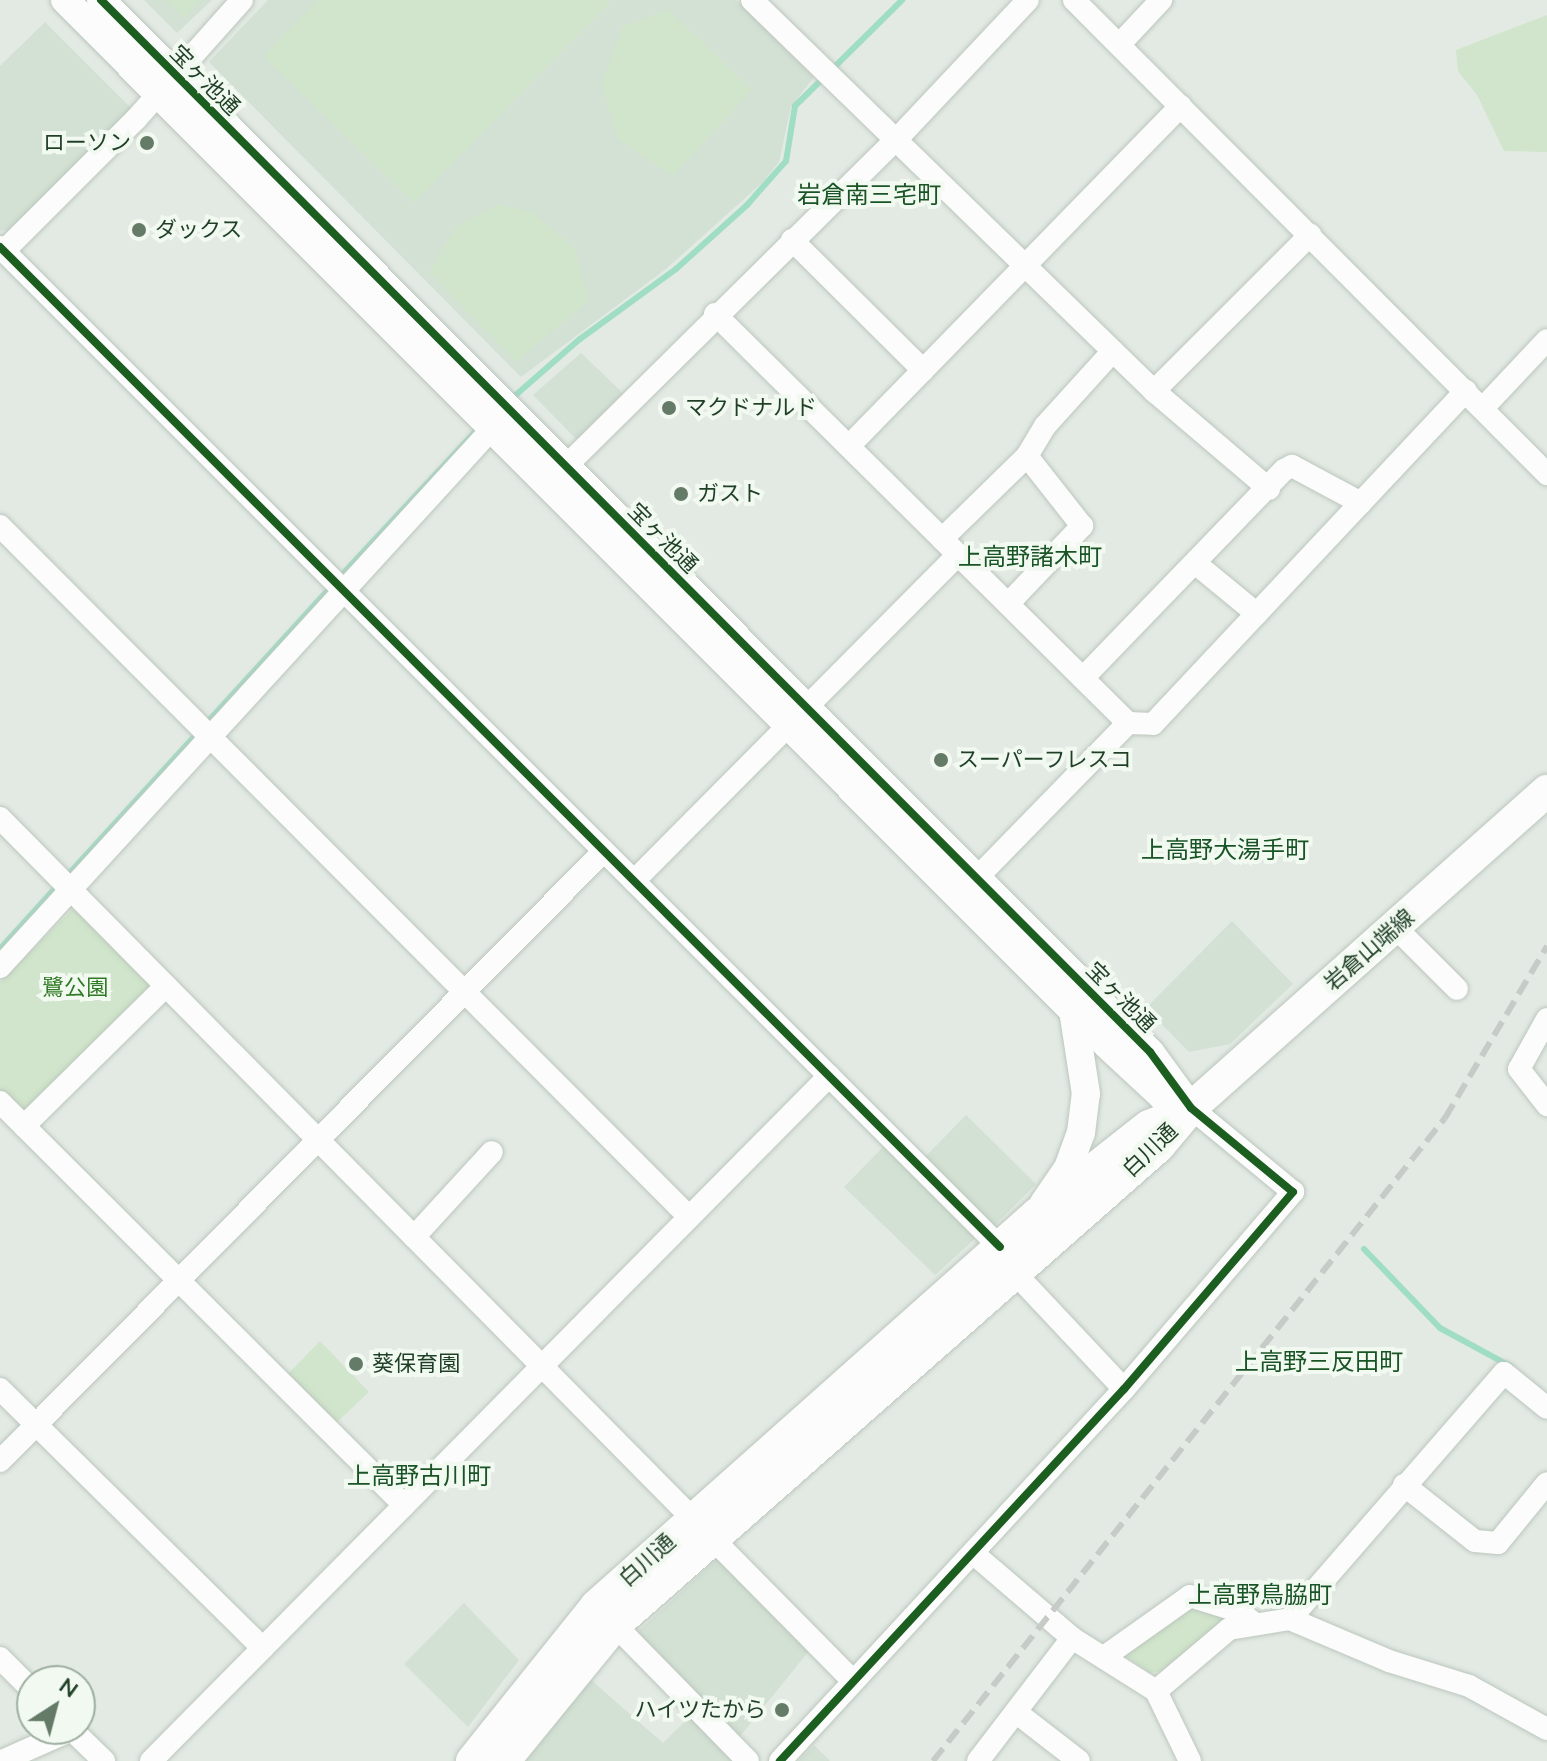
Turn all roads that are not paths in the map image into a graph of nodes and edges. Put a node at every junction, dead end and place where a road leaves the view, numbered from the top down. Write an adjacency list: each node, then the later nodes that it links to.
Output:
1 (65, 0): 9 (street, 宝ヶ池通)
2 (101, 0): 9 (street, 宝ヶ池通)
3 (242, 0): 9 (street)
4 (752, 0): 11 (street)
5 (1028, 0): 11 (street)
6 (1074, 0): 8 (street)
7 (1161, 0): 8 (street)
8 (1119, 45): 10 (street)
9 (165, 84): 14 (street); 23 (street, 宝ヶ池通)
10 (1181, 106): 12 (street); 15 (street)
11 (896, 140): 13 (street); 15 (street)
12 (1310, 235): 20 (street); 21 (street)
13 (792, 240): 16 (street); 19 (street)
14 (2, 249): 34 (street)
15 (1025, 266): 18 (street); 19 (street)
16 (715, 314): 24 (street); 27 (street)
17 (1547, 340): 22 (street)
18 (1113, 351): 20 (street); 25 (street)
19 (923, 370): 24 (street)
20 (1154, 391): 28 (street)
21 (1466, 391): 22 (street); 29 (street)
22 (1483, 408): 26 (street)
23 (501, 420): 27 (street, 宝ヶ池通); 34 (street)
24 (849, 446): 31 (street)
25 (1027, 456): 31 (street); 35 (street)
26 (1547, 474)
27 (557, 476): 38 (street, 宝ヶ池通)
28 (1269, 489): 29 (street); 33 (street)
29 (1361, 503): 36 (street)
30 (0, 526): 40 (street)
31 (942, 539): 32 (street)
32 (958, 555): 35 (street); 38 (street)
33 (1195, 563): 36 (street); 37 (street)
34 (344, 591): 40 (street); 43 (street)
35 (1008, 604): 37 (street)
36 (1257, 614): 39 (street)
37 (1083, 678): 39 (street)
38 (797, 718): 44 (street); 45 (street, 宝ヶ池通)
39 (1128, 723): 45 (street)
40 (211, 737): 46 (street); 51 (street)
41 (1547, 791): 47 (main road, 岩倉山端線)
42 (0, 818): 46 (street)
43 (604, 851): 44 (street); 51 (street)
44 (634, 881): 54 (street)
45 (968, 887): 52 (street, 宝ヶ池通); 57 (street, 宝ヶ池通)
46 (71, 890): 48 (street); 49 (street)
47 (1396, 928): 50 (street); 57 (main road, 岩倉山端線)
48 (0, 967)
49 (166, 986): 58 (street); 59 (street)
50 (1457, 989)
51 (465, 991): 59 (street); 62 (street)
52 (1073, 1010): 57 (street, 宝ヶ池通); 61 (street)
53 (1547, 1019): 56 (street)
54 (829, 1076): 62 (street); 64 (street)
55 (0, 1102): 58 (street)
56 (1547, 1105)
57 (1191, 1108): 61 (main road, 白川通); 64 (main road, 白川通); 68 (street)
58 (24, 1126): 65 (street)
59 (318, 1140): 63 (street); 65 (street)
60 (492, 1152): 63 (street)
61 (1037, 1214): 64 (main road, 白川通)
62 (689, 1217): 66 (street)
63 (414, 1237): 66 (street)
64 (1006, 1259): 68 (street); 75 (main road, 白川通)
65 (179, 1280): 70 (street); 74 (street)
66 (542, 1366): 74 (street); 75 (street)
67 (0, 1389): 70 (street)
68 (1124, 1389): 76 (street)
69 (1547, 1408): 73 (street)
70 (35, 1425): 71 (street); 81 (street)
71 (0, 1461)
72 (1547, 1483): 73 (street)
73 (1404, 1485): 78 (street)
74 (404, 1505): 81 (street)
75 (702, 1528): 77 (main road, 白川通); 85 (street)
76 (974, 1554): 80 (street); 85 (street)
77 (605, 1616): 94 (main road, 白川通); 95 (main road, 白川通); 96 (street)
78 (1290, 1619): 79 (street); 88 (street)
79 (1254, 1623): 82 (street); 86 (street)
80 (1072, 1638): 82 (street); 87 (street)
81 (263, 1648): 93 (street)
82 (1104, 1657): 86 (street)
83 (0, 1658): 84 (street)
84 (16, 1674)
85 (853, 1681): 97 (street)
86 (1156, 1691): 100 (street)
87 (1017, 1713): 98 (street); 99 (street)
88 (1547, 1729)
89 (38, 1745): 91 (street)
90 (87, 1745): 92 (street)
91 (2, 1761)
92 (104, 1761)
93 (151, 1761)
94 (472, 1761)
95 (504, 1761)
96 (748, 1761)
97 (780, 1761)
98 (978, 1761)
99 (1079, 1761)
100 (1190, 1761)

